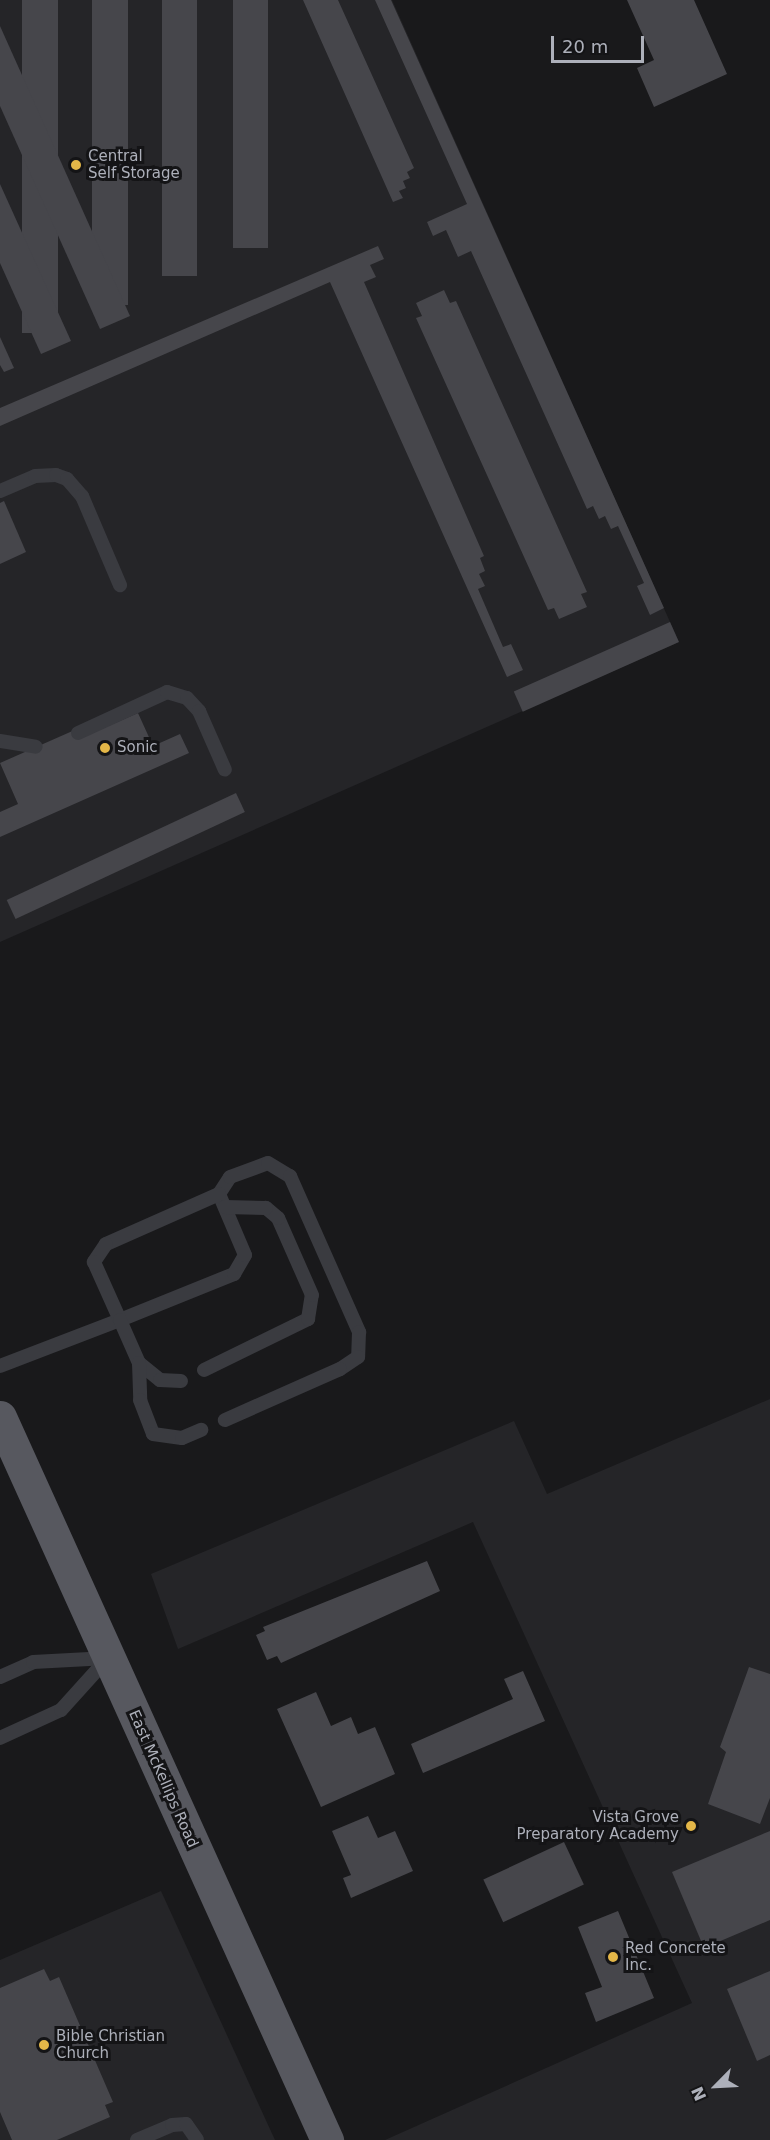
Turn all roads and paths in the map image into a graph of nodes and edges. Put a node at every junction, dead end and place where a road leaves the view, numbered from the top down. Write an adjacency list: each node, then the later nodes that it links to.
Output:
1 (0, 491): 2 (lane)
2 (120, 585)
3 (78, 733): 6 (lane)
4 (0, 741): 5 (lane)
5 (36, 747)
6 (225, 770)
7 (222, 1201): 8 (lane); 8 (lane); 11 (lane); 14 (lane)
8 (120, 1320): 9 (lane); 10 (lane)
9 (139, 1363): 12 (lane); 15 (lane)
10 (0, 1366)
11 (204, 1370)
12 (181, 1381)
13 (0, 1417): 16 (main road, East McKellips Road)
14 (225, 1420)
15 (201, 1430)
16 (108, 1658): 17 (lane); 18 (lane); 21 (main road, East McKellips Road)
17 (0, 1677)
18 (0, 1738)
19 (137, 2140): 20 (lane)
20 (197, 2140)
21 (327, 2140)

